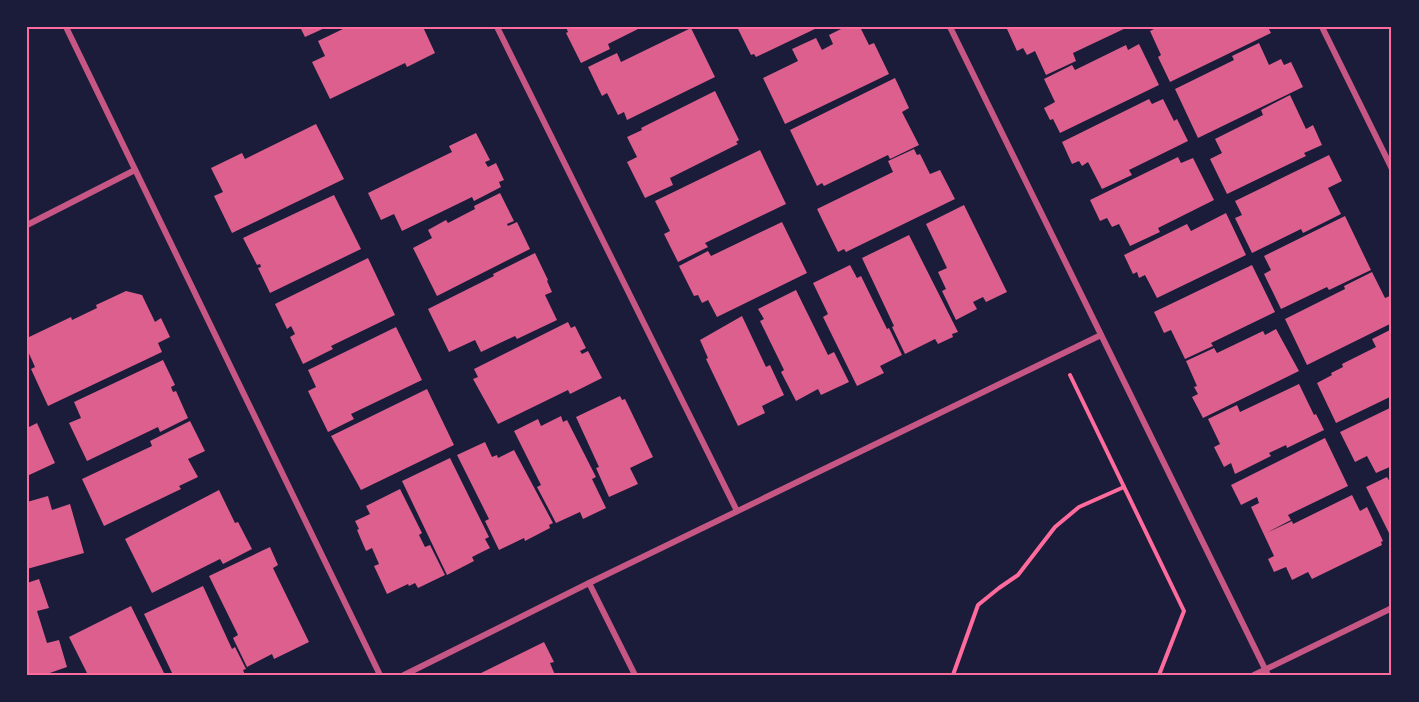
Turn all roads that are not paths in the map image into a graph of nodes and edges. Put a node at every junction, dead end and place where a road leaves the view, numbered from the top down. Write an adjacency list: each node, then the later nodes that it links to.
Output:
1 (66, 27): 6 (street)
2 (497, 27): 9 (street)
3 (950, 27): 8 (street)
4 (1322, 27): 5 (street)
5 (1392, 169)
6 (135, 170): 7 (street); 13 (street)
7 (27, 225)
8 (1101, 335): 9 (street); 12 (street)
9 (737, 511): 10 (street)
10 (590, 583): 14 (street); 15 (street)
11 (1392, 608): 12 (street)
12 (1267, 672): 16 (street)
13 (380, 675)
14 (404, 675)
15 (635, 675)
16 (1254, 675)

